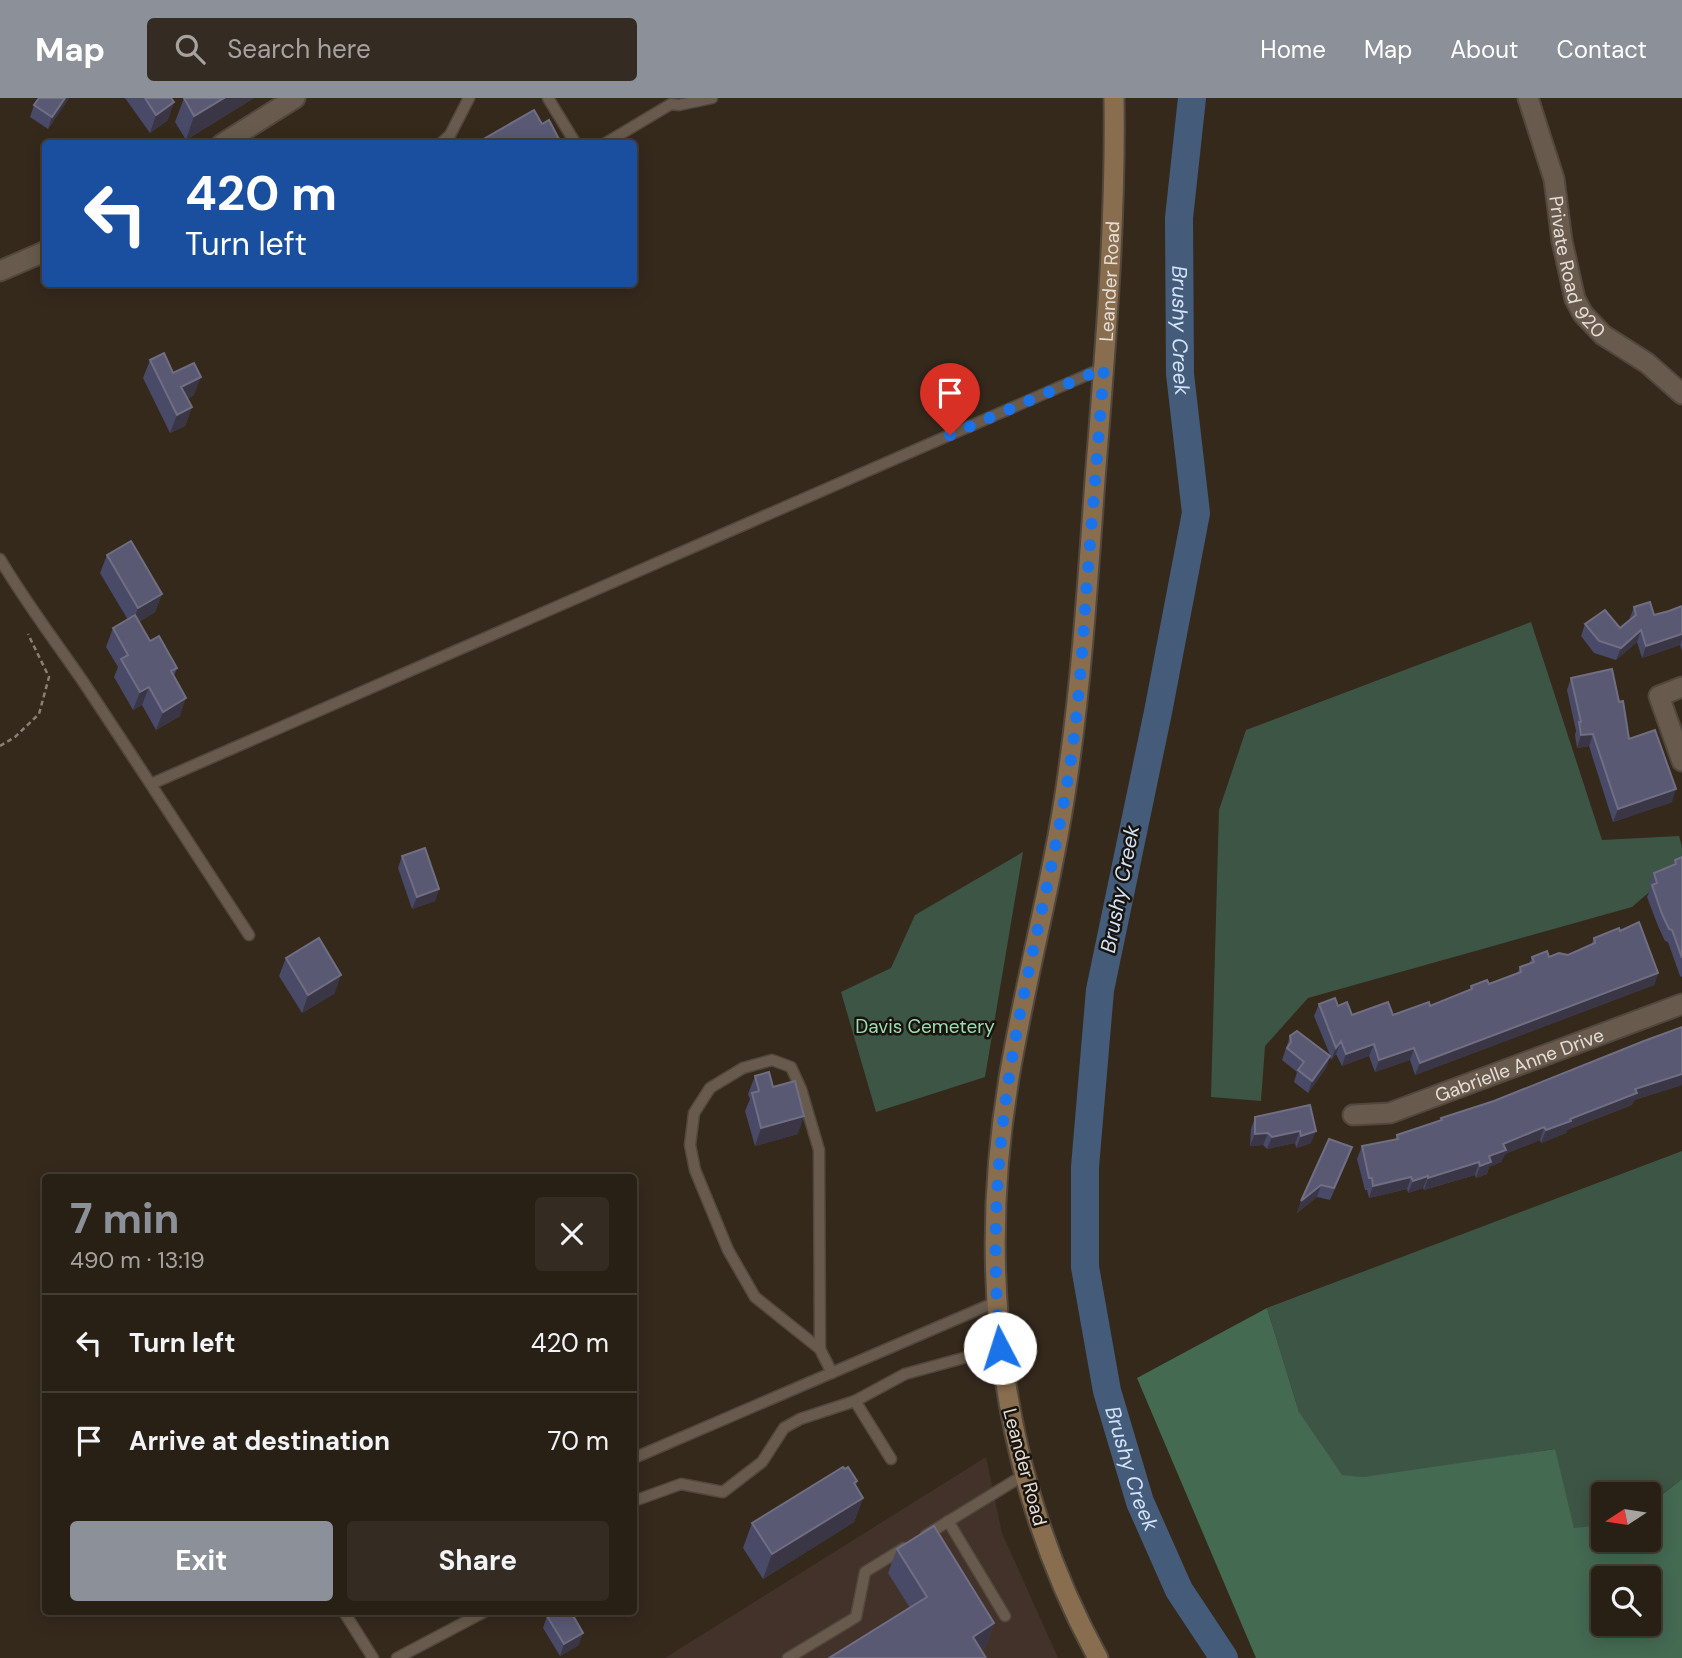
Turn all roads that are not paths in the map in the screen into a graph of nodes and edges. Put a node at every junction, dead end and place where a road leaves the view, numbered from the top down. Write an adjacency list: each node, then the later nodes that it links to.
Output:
1 (295, 98): 8 (street)
2 (470, 98): 9 (lane)
3 (548, 98): 10 (lane)
4 (712, 98): 7 (lane)
5 (1114, 98): 14 (main road, Leander Road)
6 (1528, 98): 15 (street, Private Road 920)
7 (669, 101): 11 (lane)
8 (228, 140)
9 (444, 140)
10 (574, 140)
11 (610, 140)
12 (42, 252): 13 (street)
13 (0, 271)
14 (1104, 368): 19 (lane); 23 (main road, Leander Road)
15 (1682, 394)
16 (0, 559): 19 (lane)
17 (1682, 687): 18 (street)
18 (1682, 761)
19 (151, 784): 20 (lane)
20 (249, 935)
21 (1682, 1004): 22 (street, Gabrielle Anne Drive)
22 (1353, 1115)
23 (996, 1302): 24 (main road, Leander Road); 26 (lane)
24 (1000, 1348): 27 (lane); 30 (main road, Leander Road)
25 (820, 1349): 25 (lane); 26 (lane)
26 (832, 1373): 28 (lane)
27 (855, 1401): 29 (lane); 31 (lane)
28 (637, 1457)
29 (891, 1459)
30 (1024, 1475): 32 (lane); 39 (main road, Leander Road)
31 (637, 1500)
32 (948, 1521): 35 (lane); 38 (lane)
33 (346, 1615): 36 (lane)
34 (478, 1615): 37 (lane)
35 (1005, 1616)
36 (373, 1658)
37 (397, 1658)
38 (788, 1658)
39 (1098, 1658)

